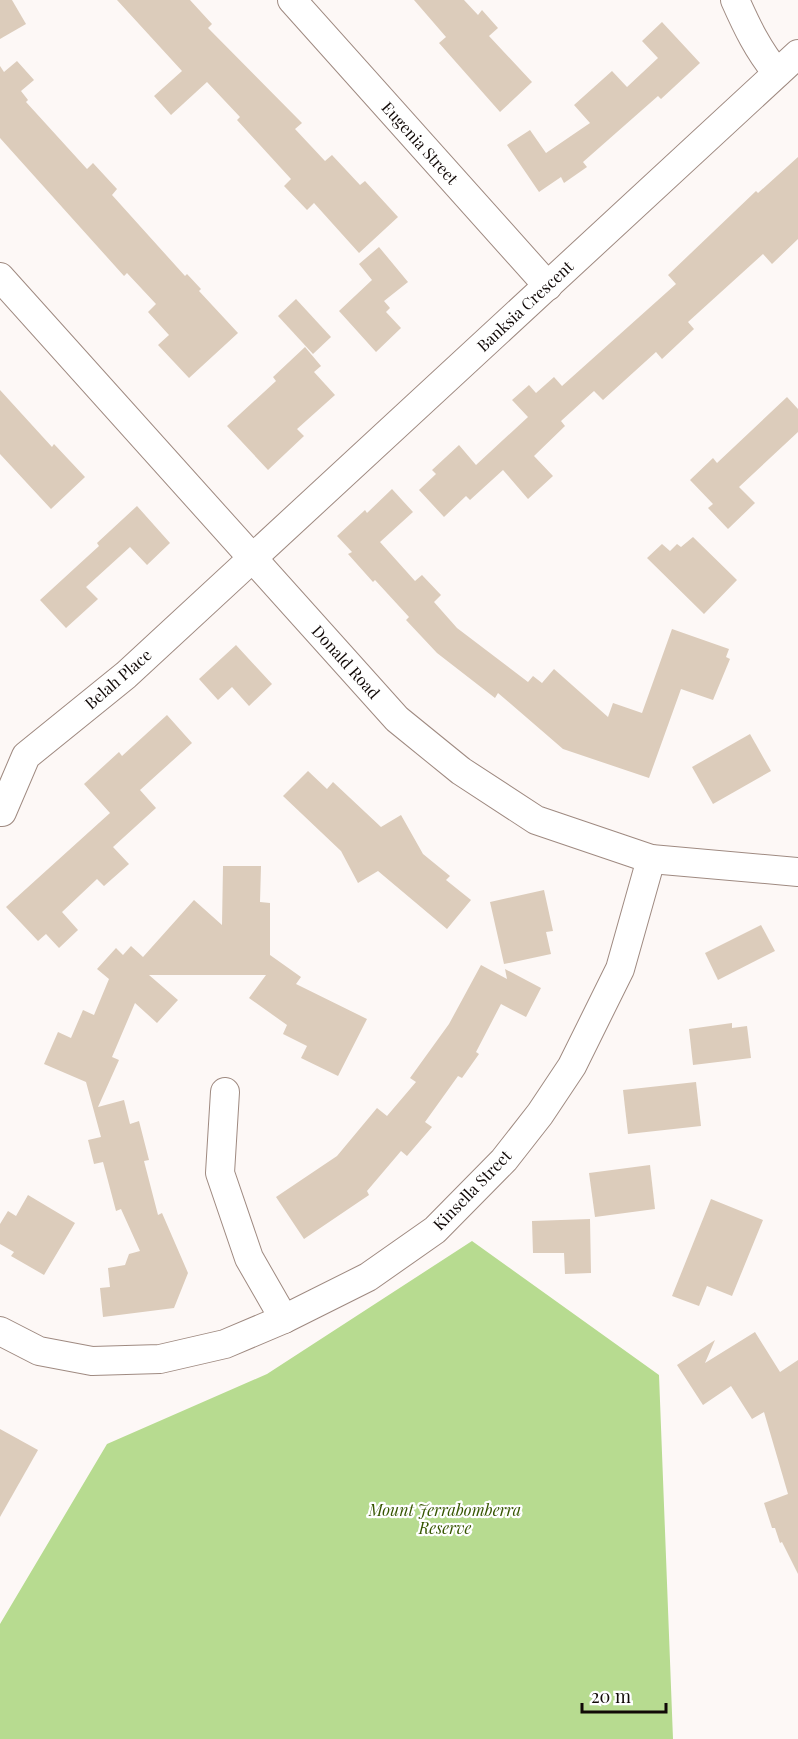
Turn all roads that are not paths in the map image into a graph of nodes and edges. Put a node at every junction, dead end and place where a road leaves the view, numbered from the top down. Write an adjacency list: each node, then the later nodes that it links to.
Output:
1 (292, 0): 6 (street, Eugenia Street)
2 (735, 0): 4 (street)
3 (798, 54): 4 (street, Banksia Crescent)
4 (777, 73): 6 (street, Banksia Crescent)
5 (0, 277): 7 (street, Donald Road)
6 (548, 286): 7 (street, Banksia Crescent)
7 (252, 557): 8 (street, Belah Place); 9 (street, Donald Road)
8 (2, 812)
9 (651, 859): 10 (street, Donald Road); 12 (street, Kinsella Street)
10 (798, 872)
11 (225, 1092): 12 (street)
12 (284, 1319): 13 (street, Kinsella Street)
13 (0, 1331)

